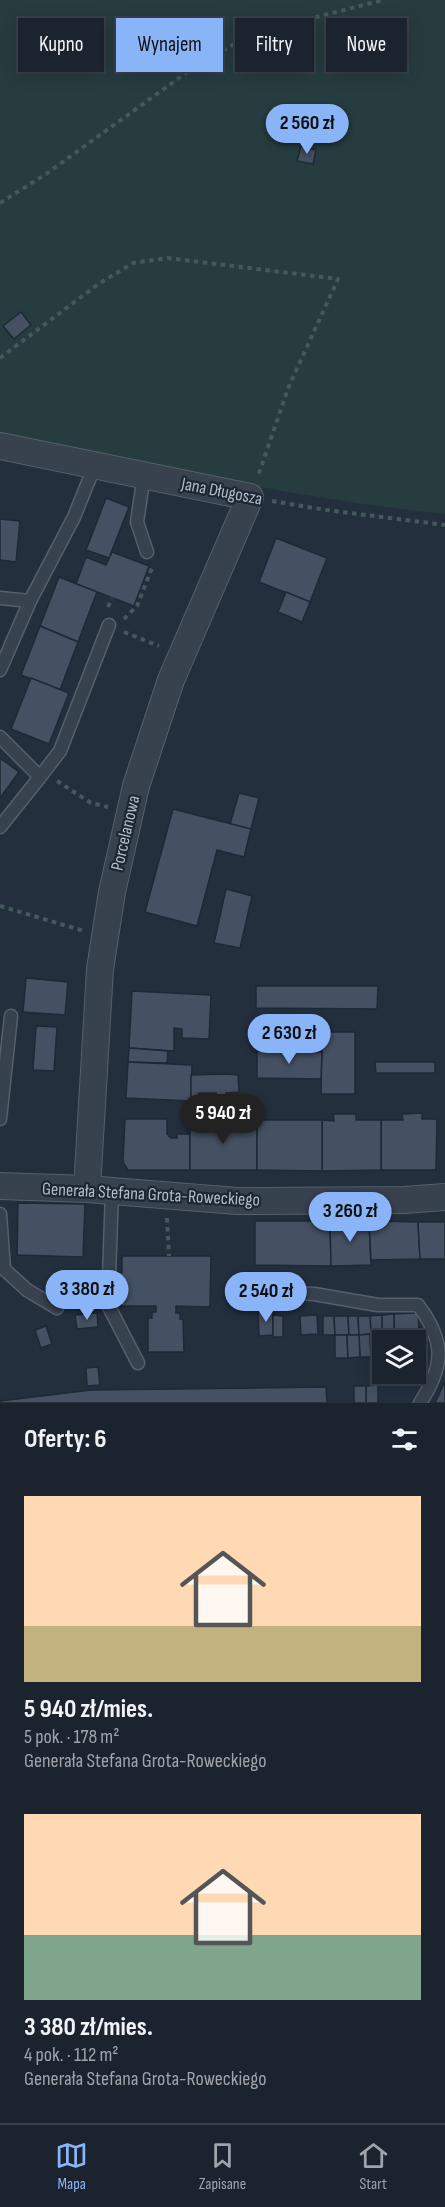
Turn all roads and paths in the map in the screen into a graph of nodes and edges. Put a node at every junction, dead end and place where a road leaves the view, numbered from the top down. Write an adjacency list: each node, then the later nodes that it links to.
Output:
1 (383, 0): 2 (path)
2 (0, 203)
3 (0, 358): 7 (path)
4 (0, 446): 5 (street, Jana Długosza)
5 (95, 465): 6 (street, Jana Długosza); 11 (lane)
6 (144, 475): 7 (street, Jana Długosza); 9 (lane)
7 (250, 497): 8 (path, Jana Długosza); 13 (street, Porcelanowa)
8 (445, 525)
9 (147, 552): 12 (path)
10 (0, 598): 11 (lane)
11 (30, 601): 14 (lane)
12 (112, 626): 13 (path); 16 (lane)
13 (182, 656): 17 (street, Porcelanowa)
14 (0, 670)
15 (0, 737): 16 (lane)
16 (42, 774): 17 (path); 18 (lane)
17 (130, 810): 24 (street, Porcelanowa)
18 (0, 827)
19 (0, 906): 20 (path)
20 (90, 933)
21 (11, 1016): 22 (lane)
22 (0, 1119)
23 (0, 1186): 24 (street, Generała Stefana Grota-Roweckiego)
24 (87, 1189): 25 (street, Generała Stefana Grota-Roweckiego)
25 (112, 1191): 26 (street, Generała Stefana Grota-Roweckiego); 33 (lane)
26 (445, 1197)
27 (0, 1214): 30 (lane)
28 (167, 1216): 29 (path)
29 (169, 1256)
30 (2, 1269): 32 (lane)
31 (270, 1292): 34 (lane)
32 (57, 1308)
33 (138, 1363)
34 (420, 1403)

